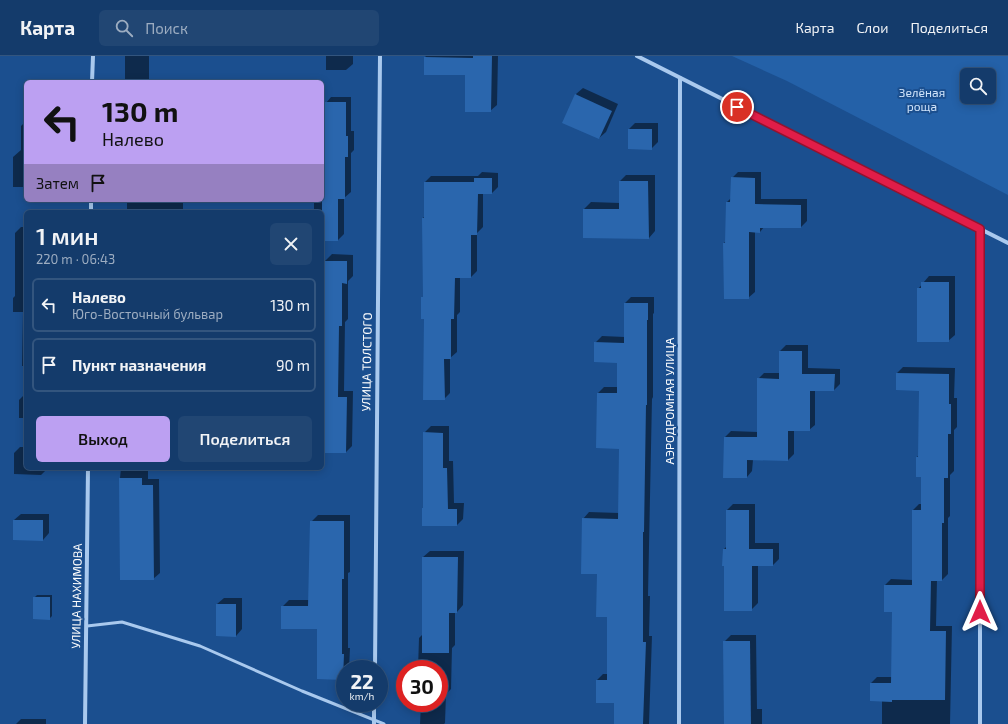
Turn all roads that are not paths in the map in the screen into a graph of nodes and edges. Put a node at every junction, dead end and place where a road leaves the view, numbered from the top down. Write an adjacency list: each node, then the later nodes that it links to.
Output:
1 (92, 56): 5 (street)
2 (380, 56): 10 (street, УЛИЦА ТОЛСТОГО)
3 (637, 56): 4 (street)
4 (680, 78): 6 (street); 14 (street, АЭРОДРОМНАЯ УЛИЦА)
5 (92, 80)
6 (980, 229): 7 (street); 15 (street)
7 (1008, 243)
8 (88, 470): 9 (street, УЛИЦА НАХИМОВА)
9 (87, 626): 11 (lane); 12 (street, УЛИЦА НАХИМОВА)
10 (375, 660)
11 (374, 722): 13 (lane)
12 (85, 724)
13 (384, 724)
14 (679, 724)
15 (980, 724)

